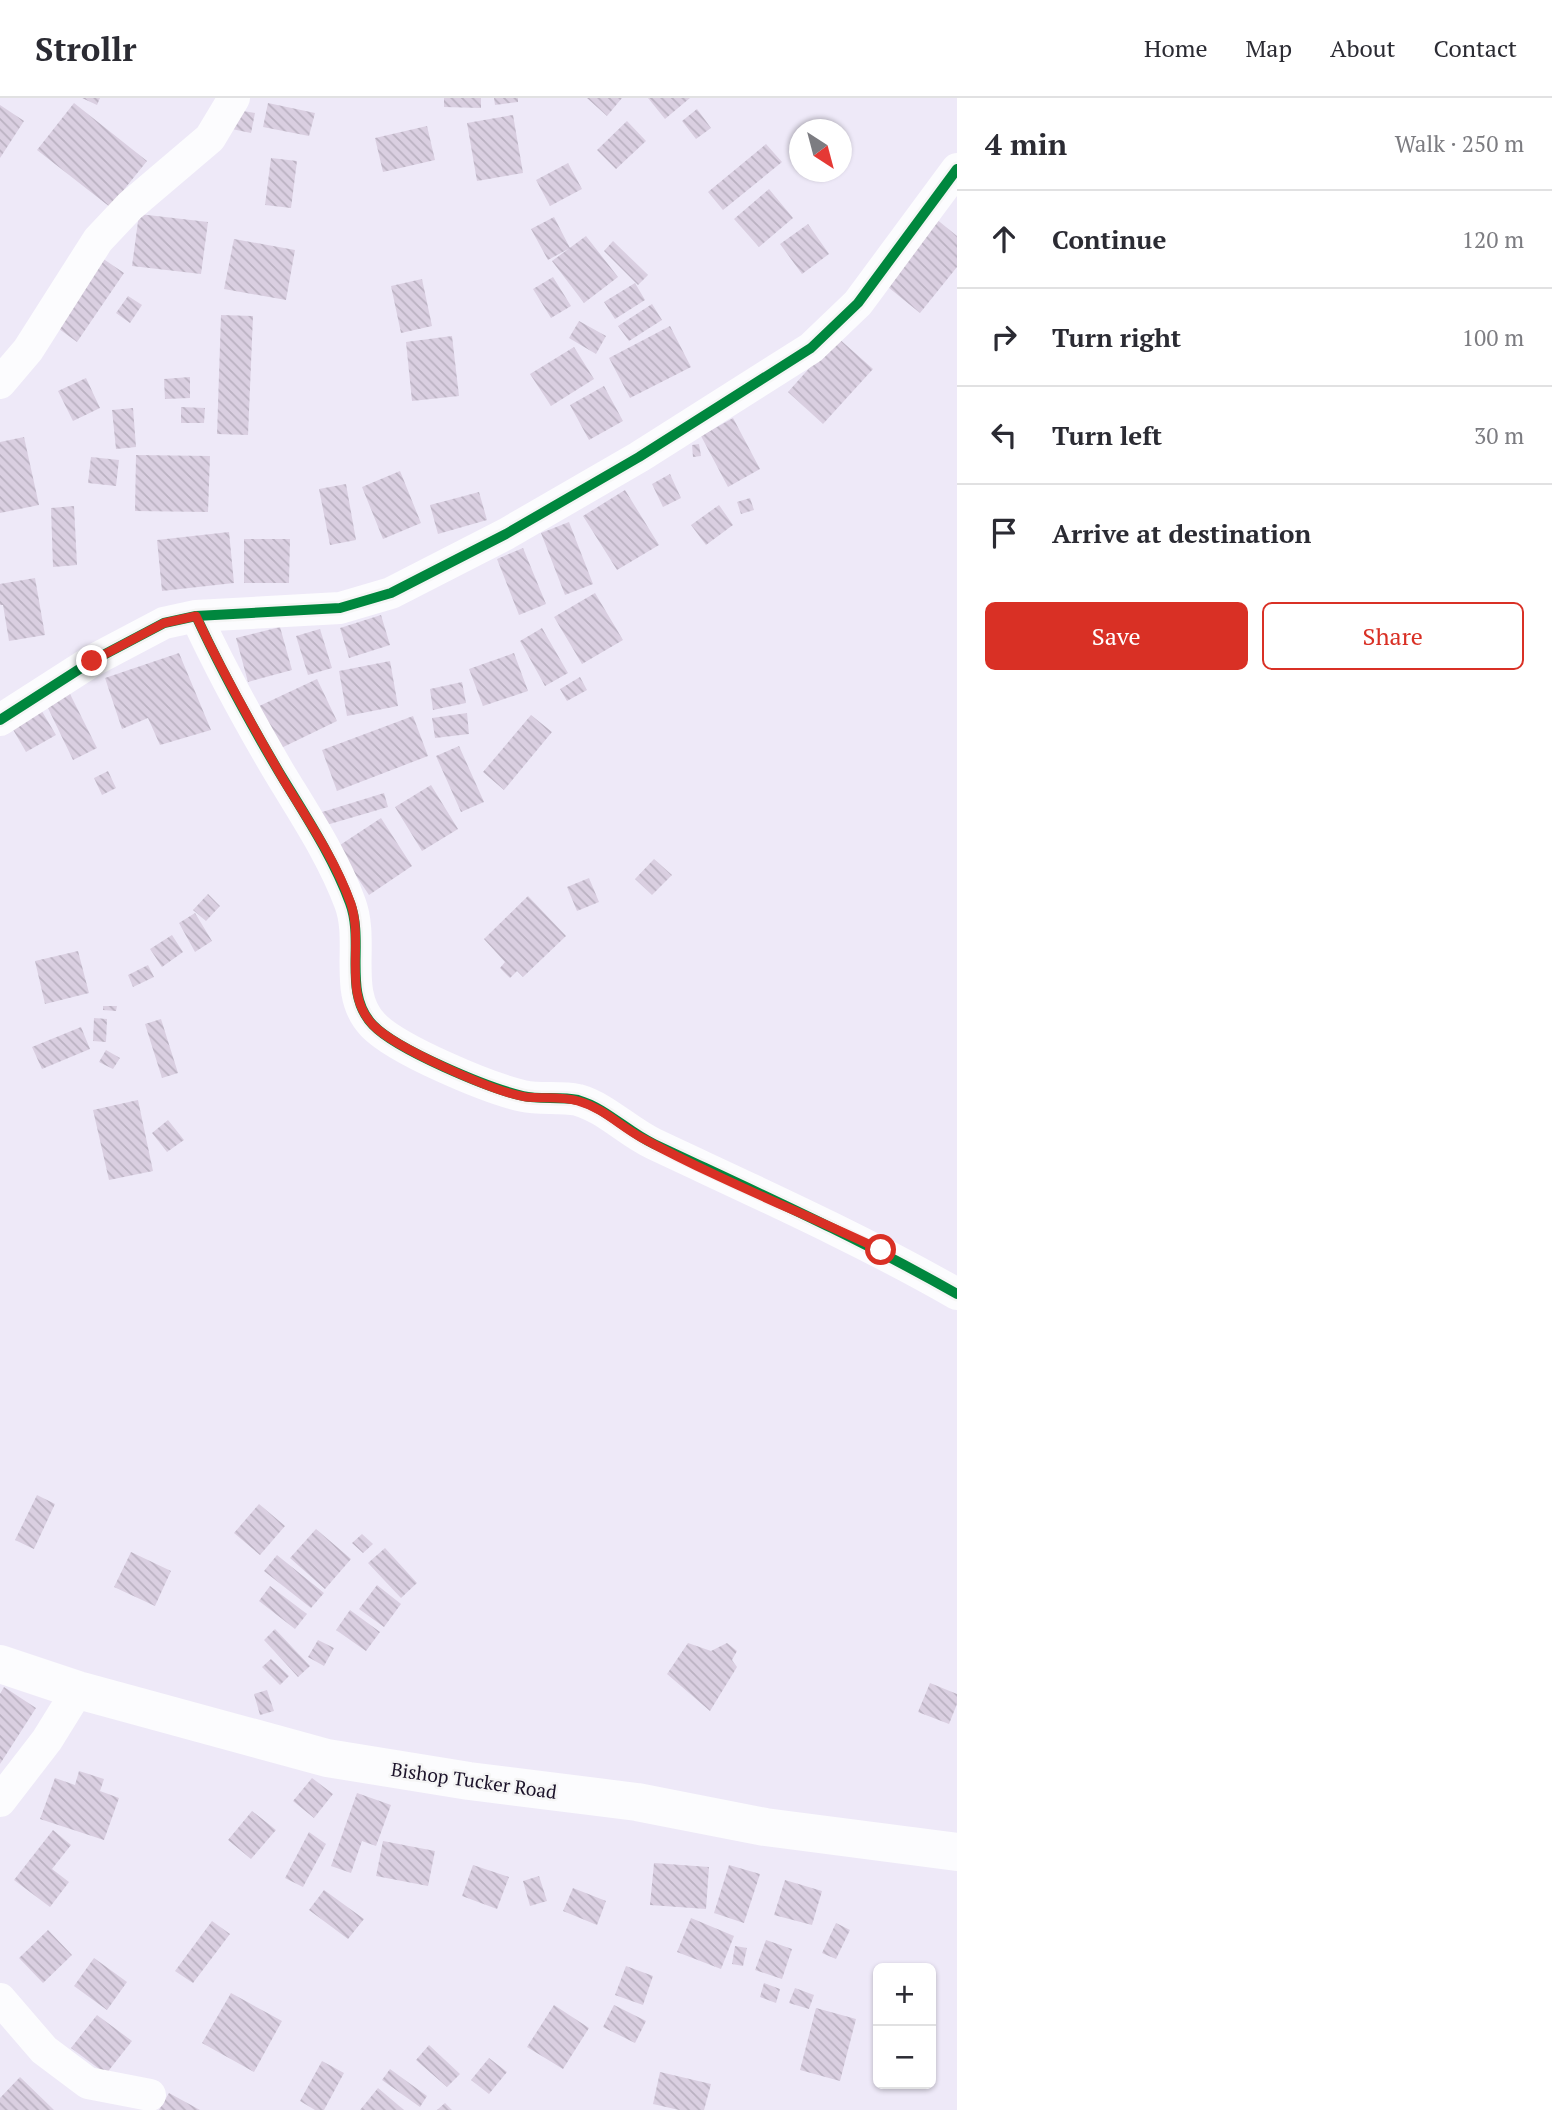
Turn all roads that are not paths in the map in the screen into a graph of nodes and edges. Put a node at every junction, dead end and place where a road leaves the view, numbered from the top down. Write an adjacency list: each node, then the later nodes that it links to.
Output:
1 (234, 98): 3 (street)
2 (957, 169): 4 (street)
3 (0, 383)
4 (196, 616): 5 (street); 6 (street)
5 (0, 720)
6 (957, 1293)
7 (0, 1664): 8 (main road, Bishop Tucker Road)
8 (78, 1690): 9 (street); 10 (main road, Bishop Tucker Road)
9 (0, 1801)
10 (957, 1852)
11 (0, 1999): 12 (street)
12 (150, 2095)

